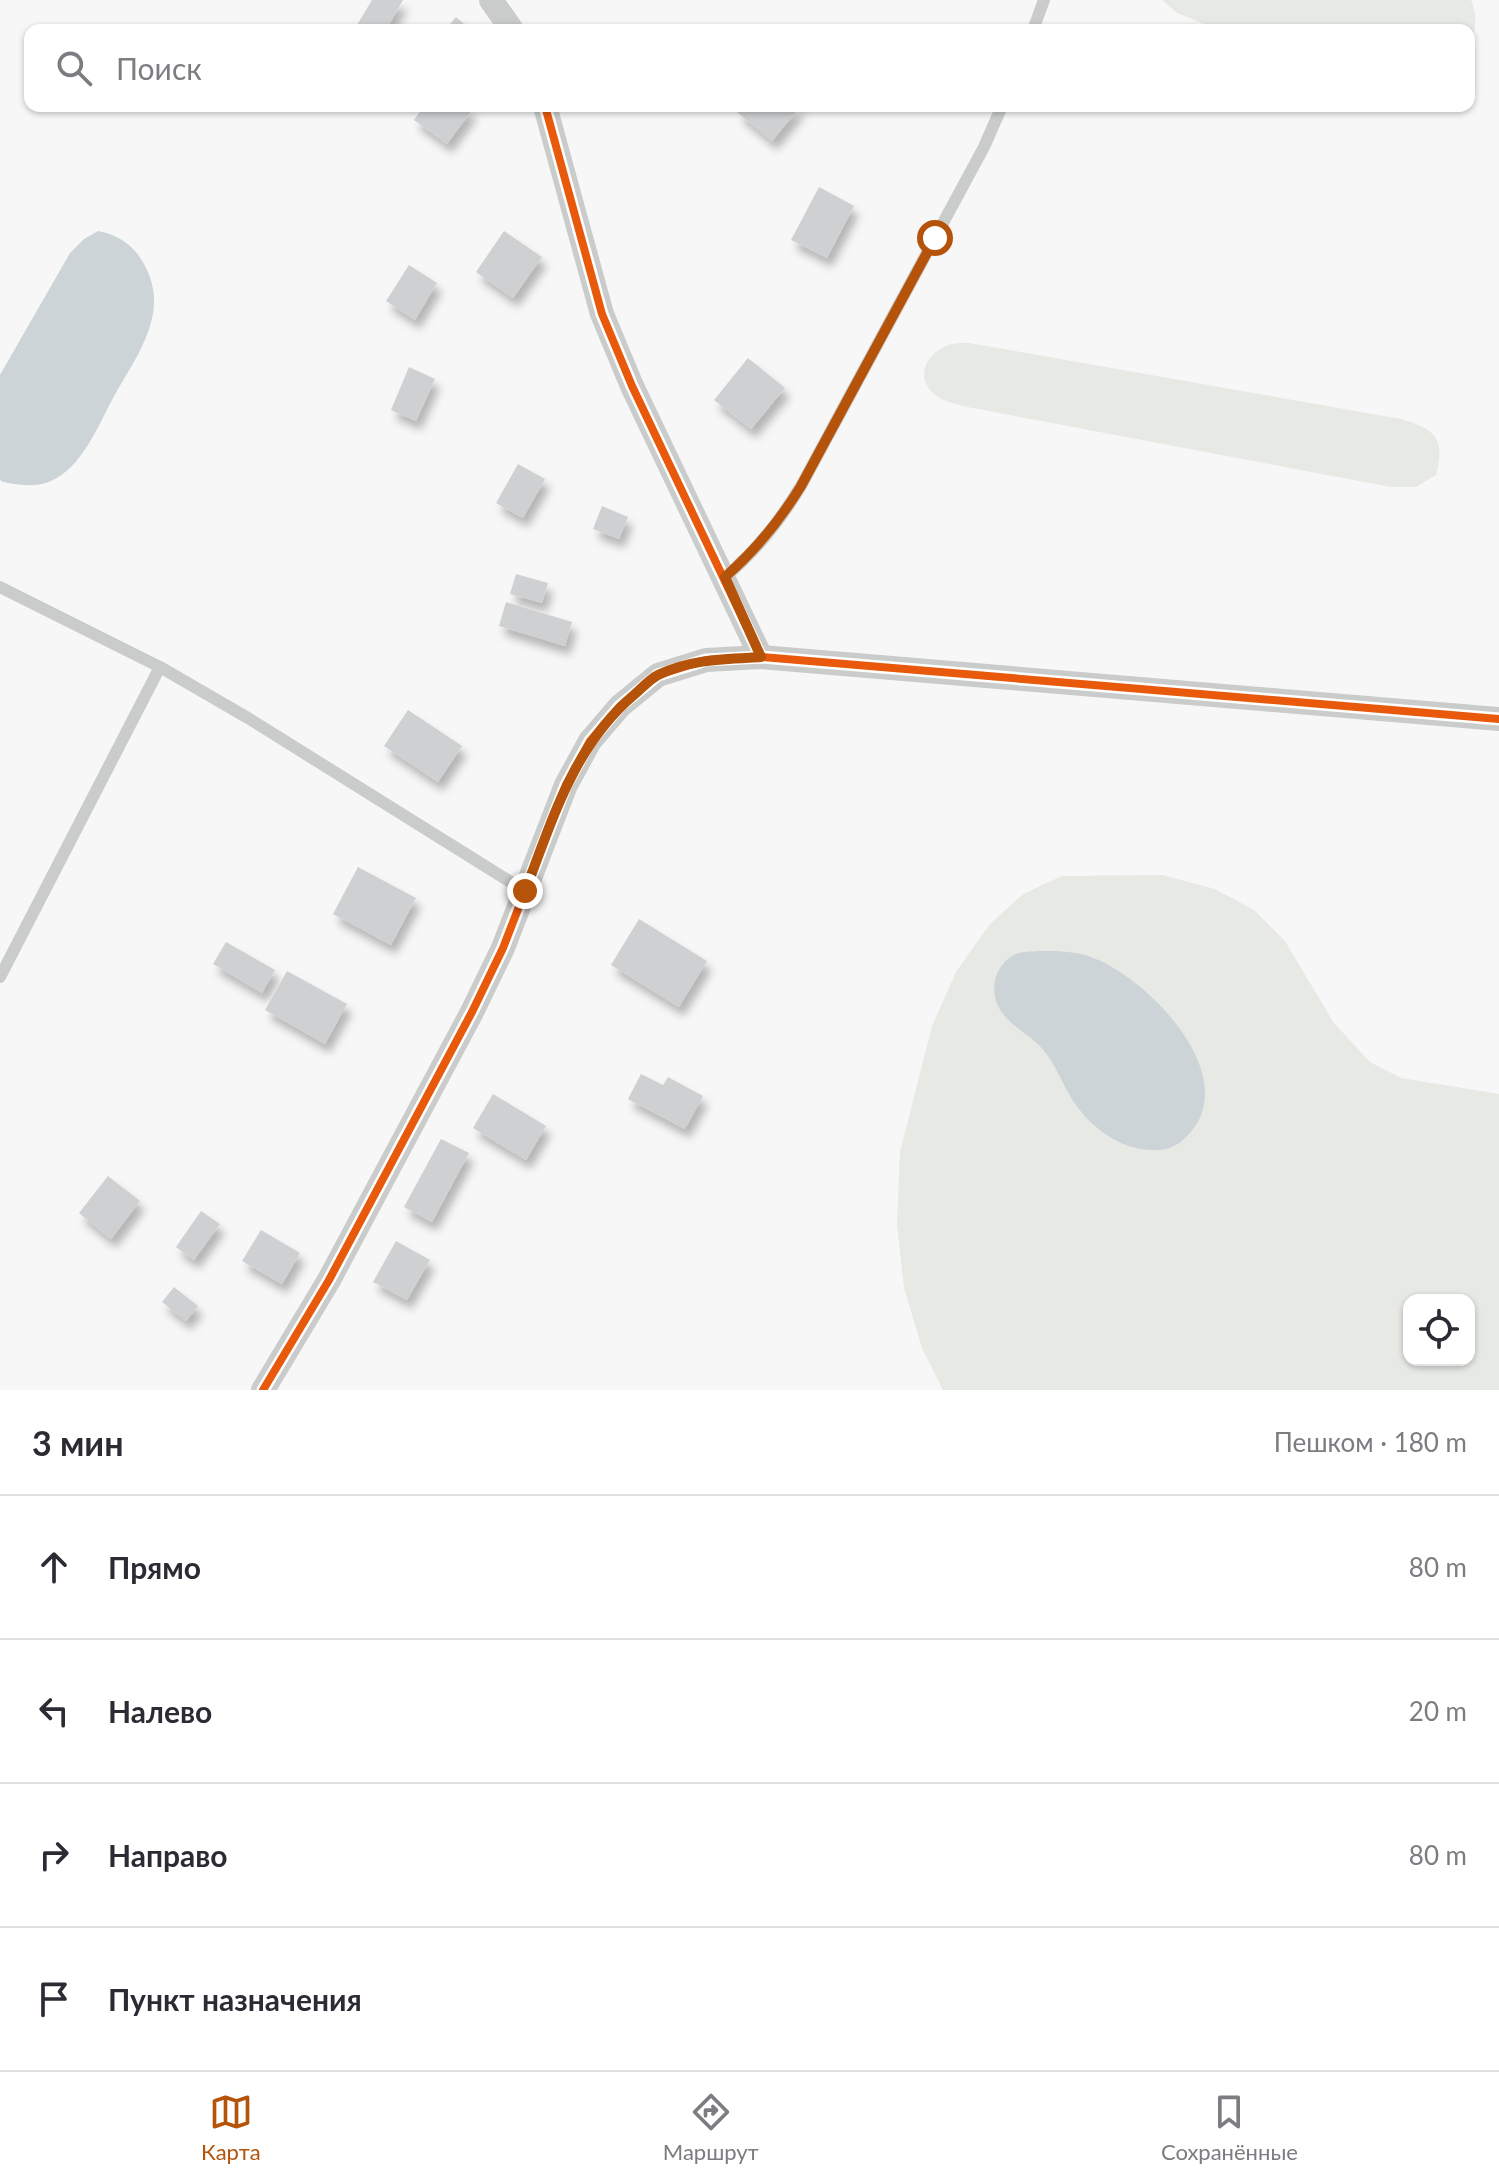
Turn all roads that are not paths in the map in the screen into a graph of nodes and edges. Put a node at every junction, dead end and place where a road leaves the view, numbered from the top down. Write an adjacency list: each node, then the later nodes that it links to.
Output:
1 (491, 0): 3 (street)
2 (1044, 0): 4 (lane)
3 (508, 24)
4 (1035, 24)
5 (547, 112): 7 (street)
6 (999, 112): 7 (lane)
7 (725, 577): 9 (street)
8 (0, 587): 10 (lane)
9 (761, 657): 11 (street); 12 (street)
10 (160, 667): 12 (lane); 13 (lane)
11 (1499, 719)
12 (525, 891): 14 (street)
13 (0, 977)
14 (263, 1390)

